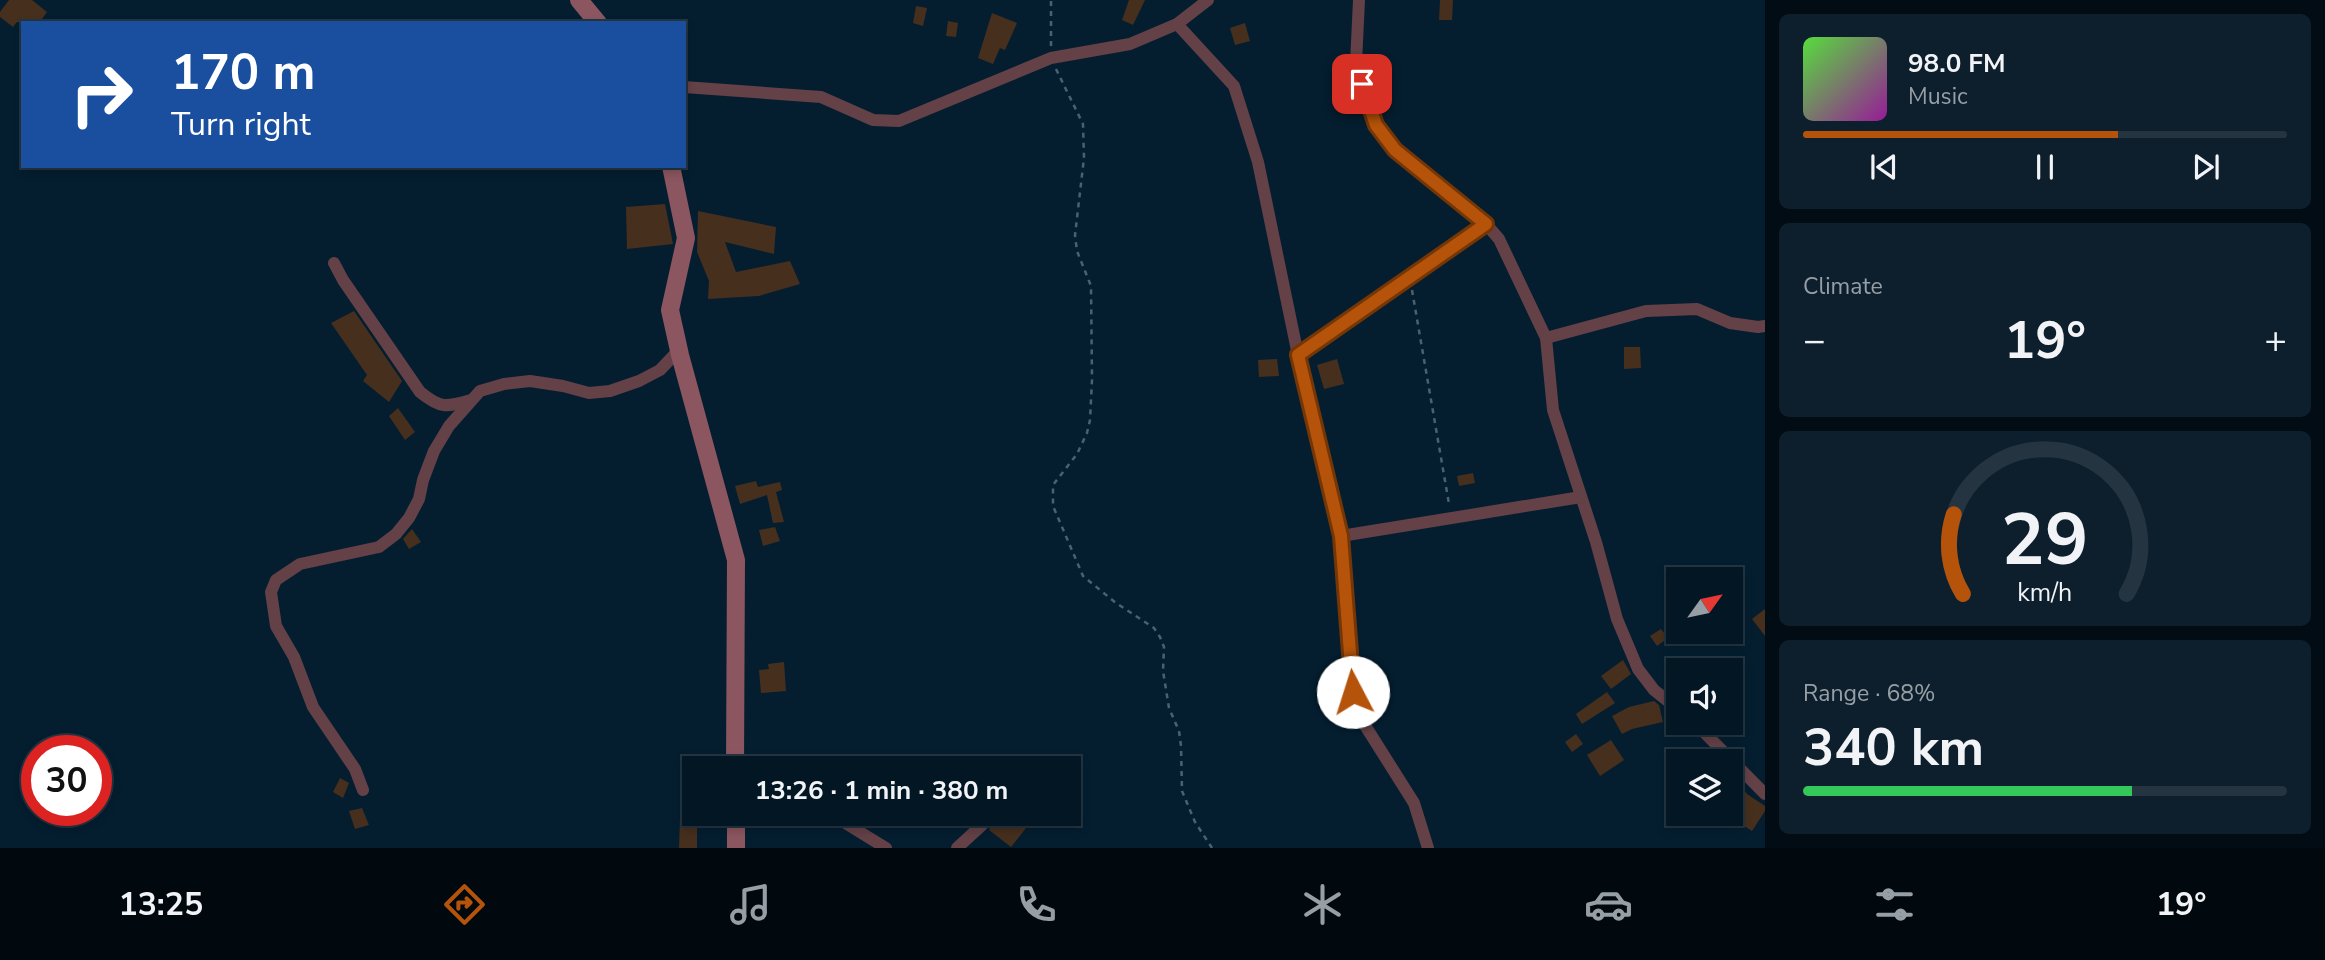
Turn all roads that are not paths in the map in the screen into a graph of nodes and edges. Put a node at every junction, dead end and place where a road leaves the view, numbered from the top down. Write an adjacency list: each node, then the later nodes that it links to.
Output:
1 (579, 0): 4 (street)
2 (1208, 0): 5 (street)
3 (1359, 0): 8 (street)
4 (596, 21)
5 (1177, 24): 6 (street); 13 (street)
6 (686, 87)
7 (671, 168): 12 (street)
8 (1486, 224): 11 (street); 13 (street)
9 (334, 263): 14 (street)
10 (1765, 326): 11 (street)
11 (1546, 338): 15 (street)
12 (679, 349): 14 (street); 19 (street)
13 (1298, 355): 16 (street)
14 (471, 400): 20 (street)
15 (1581, 496): 16 (street); 17 (street)
16 (1341, 536): 28 (street)
17 (1666, 700)
18 (1707, 735): 21 (street)
19 (735, 756)
20 (363, 790)
21 (1765, 794)
22 (736, 826): 25 (street)
23 (850, 826): 26 (street)
24 (981, 826): 27 (street)
25 (736, 848)
26 (886, 848)
27 (957, 848)
28 (1428, 848)

